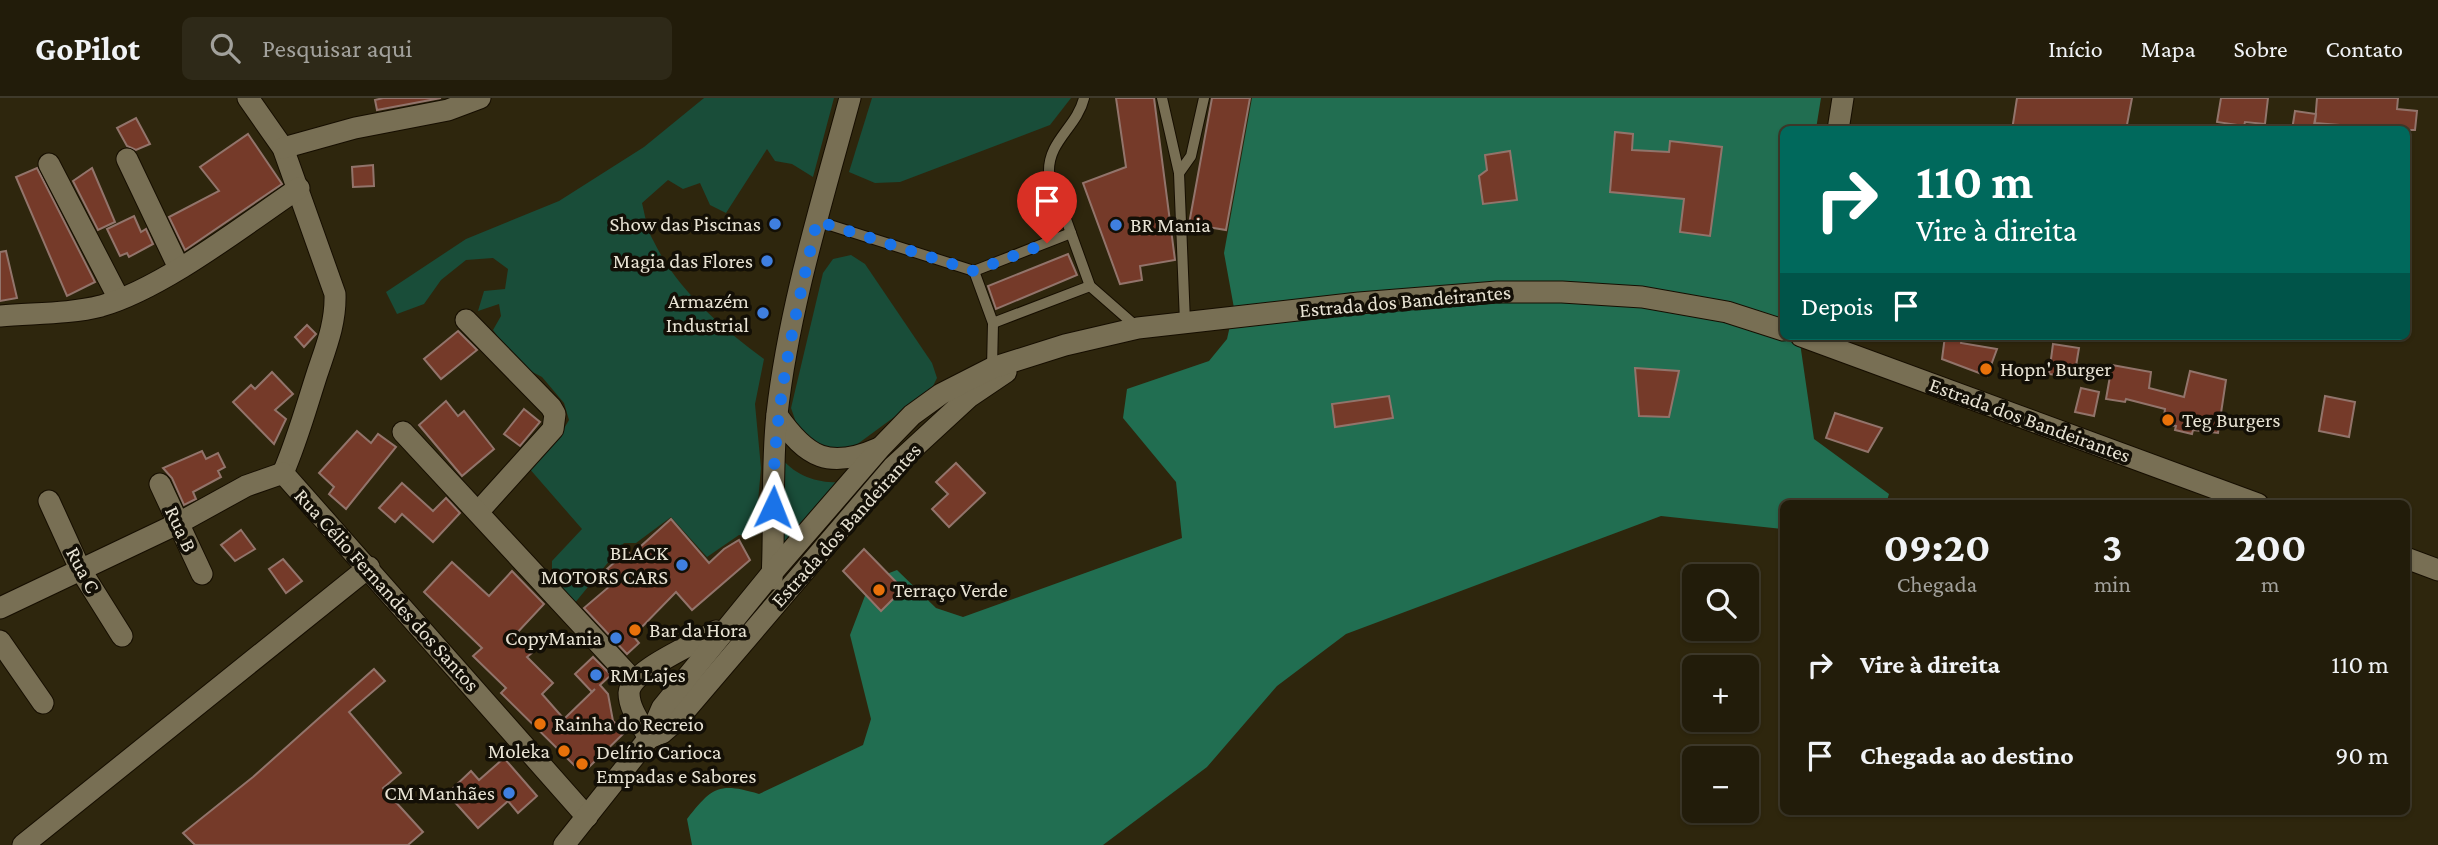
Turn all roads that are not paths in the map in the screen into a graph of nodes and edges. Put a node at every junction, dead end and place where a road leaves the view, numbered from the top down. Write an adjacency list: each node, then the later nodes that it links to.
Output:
1 (248, 98): 9 (street)
2 (480, 98): 9 (street)
3 (850, 98): 14 (street)
4 (1084, 98): 15 (lane)
5 (1162, 98): 12 (lane)
6 (1204, 98): 12 (lane)
7 (1843, 98): 8 (street)
8 (1843, 126)
9 (283, 148): 13 (street)
10 (127, 159): 16 (street)
11 (49, 164): 19 (street)
12 (1179, 173): 22 (lane)
13 (299, 188): 16 (street); 32 (street)
14 (817, 221): 17 (lane); 29 (street)
15 (1071, 233): 17 (lane); 18 (lane)
16 (179, 268): 19 (street)
17 (974, 271): 23 (lane)
18 (1090, 286): 23 (lane); 24 (lane)
19 (119, 299): 20 (street)
20 (0, 316)
21 (466, 320): 36 (street)
22 (1185, 322): 24 (street, Estrada dos Bandeirantes); 25 (street, Estrada dos Bandeirantes)
23 (993, 323): 28 (lane)
24 (1138, 328): 27 (street, Estrada dos Bandeirantes)
25 (1780, 329)
26 (1812, 340): 34 (street, Estrada dos Bandeirantes)
27 (1028, 357): 28 (street, Estrada dos Bandeirantes); 46 (street, Estrada dos Bandeirantes)
28 (992, 368): 31 (street, Estrada dos Bandeirantes)
29 (777, 415): 31 (street); 42 (street)
30 (403, 432): 36 (street)
31 (881, 447): 42 (street, Estrada dos Bandeirantes)
32 (283, 473): 37 (street, Rua Célio Fernandes dos Santos); 39 (street, Rua Célio Fernandes dos Santos)
33 (160, 484): 37 (street, Rua B)
34 (2247, 500)
35 (49, 501): 40 (street, Rua C)
36 (479, 510): 49 (street)
37 (177, 524): 40 (street, Rua Célio Fernandes dos Santos); 43 (street, Rua B)
38 (2410, 560): 41 (street)
39 (369, 567): 52 (street, Rua Célio Fernandes dos Santos); 53 (street)
40 (80, 569): 44 (street, Rua Célio Fernandes dos Santos); 47 (street, Rua C)
41 (2438, 570)
42 (772, 573): 45 (street, Estrada dos Bandeirantes); 46 (street)
43 (202, 574)
44 (0, 608)
45 (733, 621): 49 (street); 51 (street, Estrada dos Bandeirantes)
46 (761, 621): 51 (street, Estrada dos Bandeirantes)
47 (122, 636)
48 (0, 641): 50 (street)
49 (633, 680): 51 (street)
50 (43, 704)
51 (649, 737): 52 (street, Estrada dos Bandeirantes)
52 (587, 817): 54 (street, Estrada dos Bandeirantes)
53 (23, 845)
54 (564, 845)

